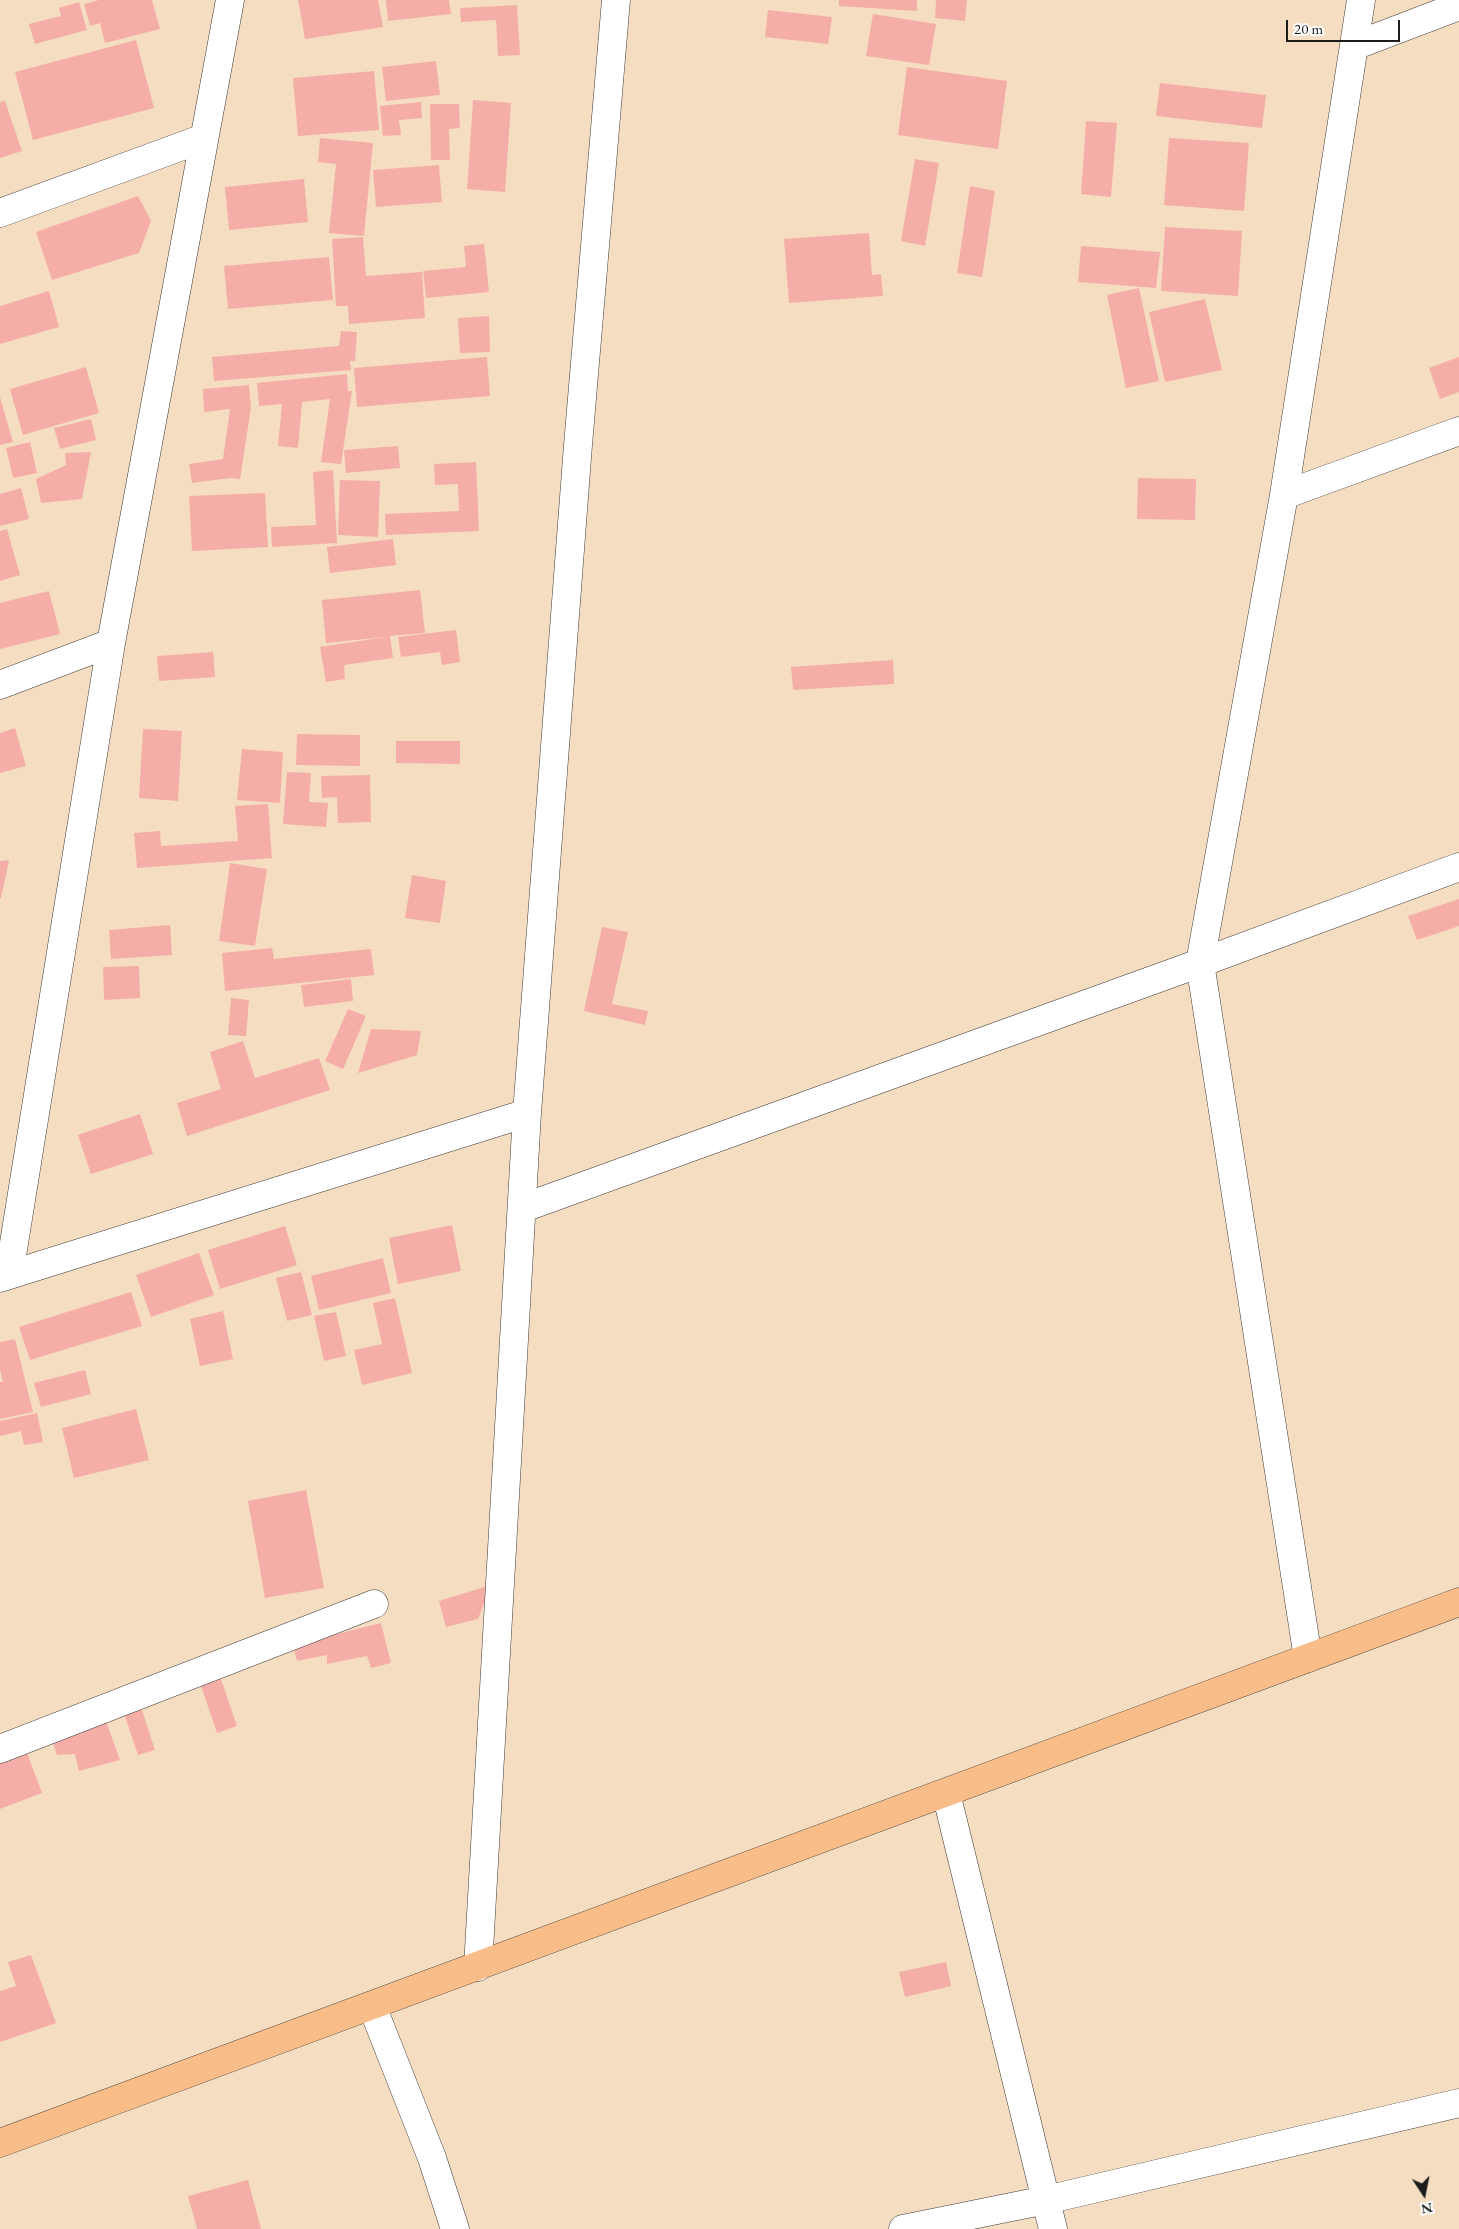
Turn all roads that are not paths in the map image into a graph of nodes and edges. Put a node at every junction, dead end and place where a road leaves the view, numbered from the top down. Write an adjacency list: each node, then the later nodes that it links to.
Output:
1 (230, 0): 6 (street)
2 (616, 0): 14 (street)
3 (1361, 0): 5 (street)
4 (1459, 6): 5 (street)
5 (1354, 46): 9 (street)
6 (204, 138): 7 (street); 10 (street)
7 (0, 213)
8 (1459, 432): 9 (street)
9 (1284, 495): 13 (street)
10 (111, 642): 11 (street); 16 (street)
11 (0, 685)
12 (1459, 867): 13 (street)
13 (1200, 963): 15 (street); 19 (street)
14 (527, 1113): 15 (street); 16 (street)
15 (523, 1208): 22 (street)
16 (4, 1276)
17 (1459, 1602): 19 (main road)
18 (374, 1604): 20 (street)
19 (1308, 1658): 21 (main road)
20 (0, 1749)
21 (946, 1793): 22 (main road); 26 (street)
22 (478, 1967): 23 (main road)
23 (372, 2006): 25 (main road); 27 (street)
24 (1459, 2103): 26 (street)
25 (0, 2143)
26 (1046, 2200): 28 (street); 29 (street)
27 (455, 2229)
28 (903, 2229)
29 (1053, 2229)

